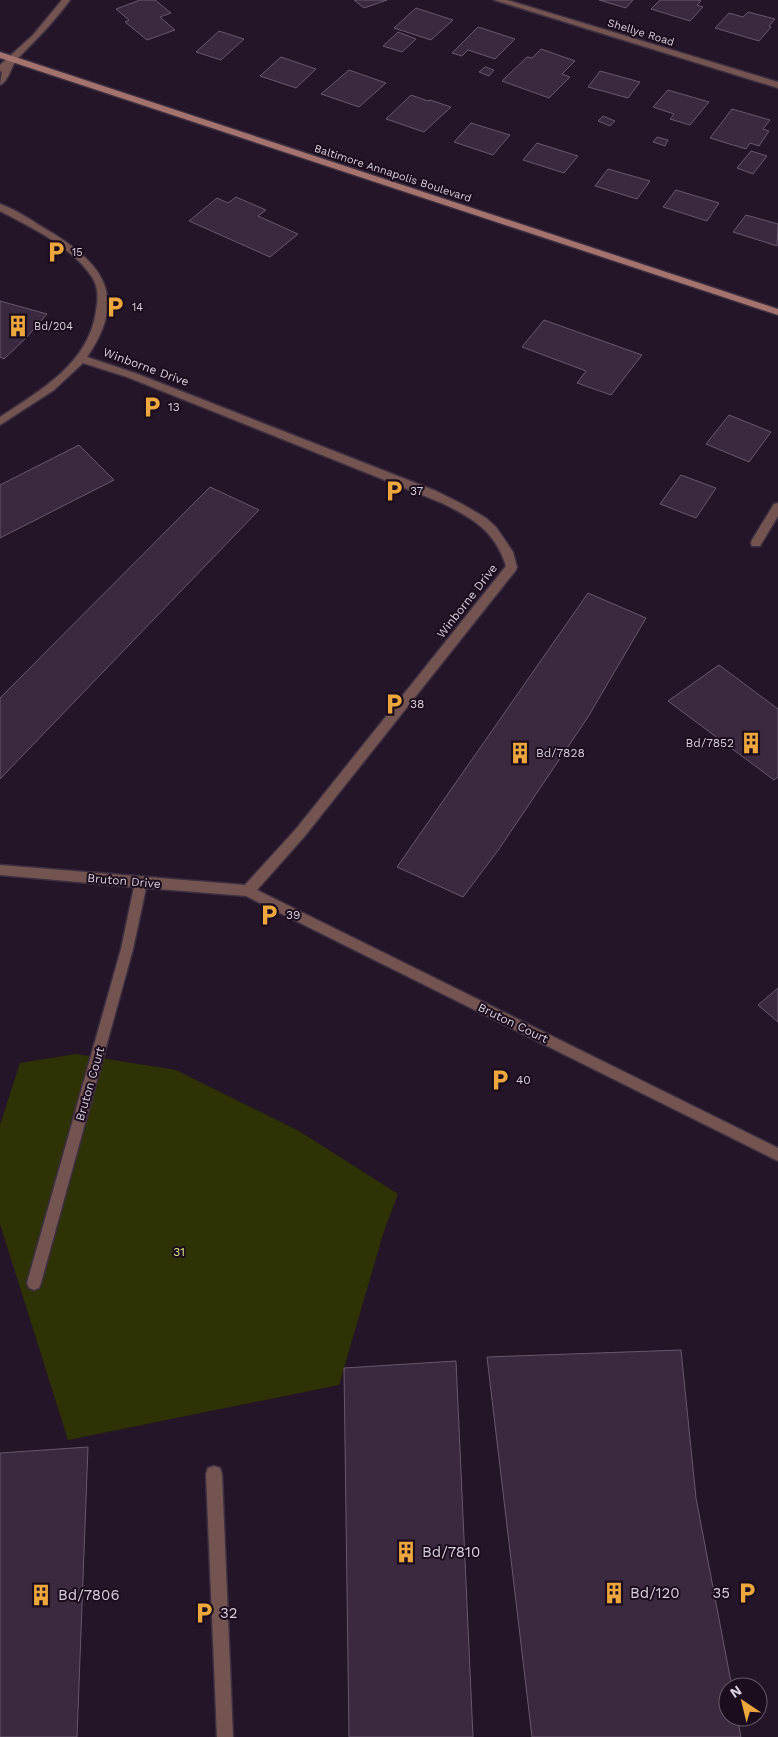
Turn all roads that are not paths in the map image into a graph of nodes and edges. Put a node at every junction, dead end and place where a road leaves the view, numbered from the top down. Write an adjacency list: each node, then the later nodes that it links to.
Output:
1 (66, 0): 4 (street)
2 (498, 0): 7 (street, Shellye Road)
3 (0, 55): 4 (main road, Baltimore Annapolis Boulevard)
4 (12, 60): 5 (street); 6 (street); 9 (main road, Baltimore Annapolis Boulevard)
5 (0, 69)
6 (0, 82)
7 (778, 85)
8 (0, 207): 10 (street)
9 (778, 312)
10 (82, 359): 11 (street); 16 (street, Winborne Drive)
11 (0, 422)
12 (778, 508): 13 (street)
13 (756, 543)
14 (0, 870): 15 (street, Bruton Drive)
15 (141, 883): 16 (street, Bruton Drive); 18 (street, Bruton Court)
16 (248, 891): 17 (street, Bruton Court)
17 (778, 1155)
18 (34, 1283)
19 (214, 1474): 20 (street)
20 (225, 1737)

